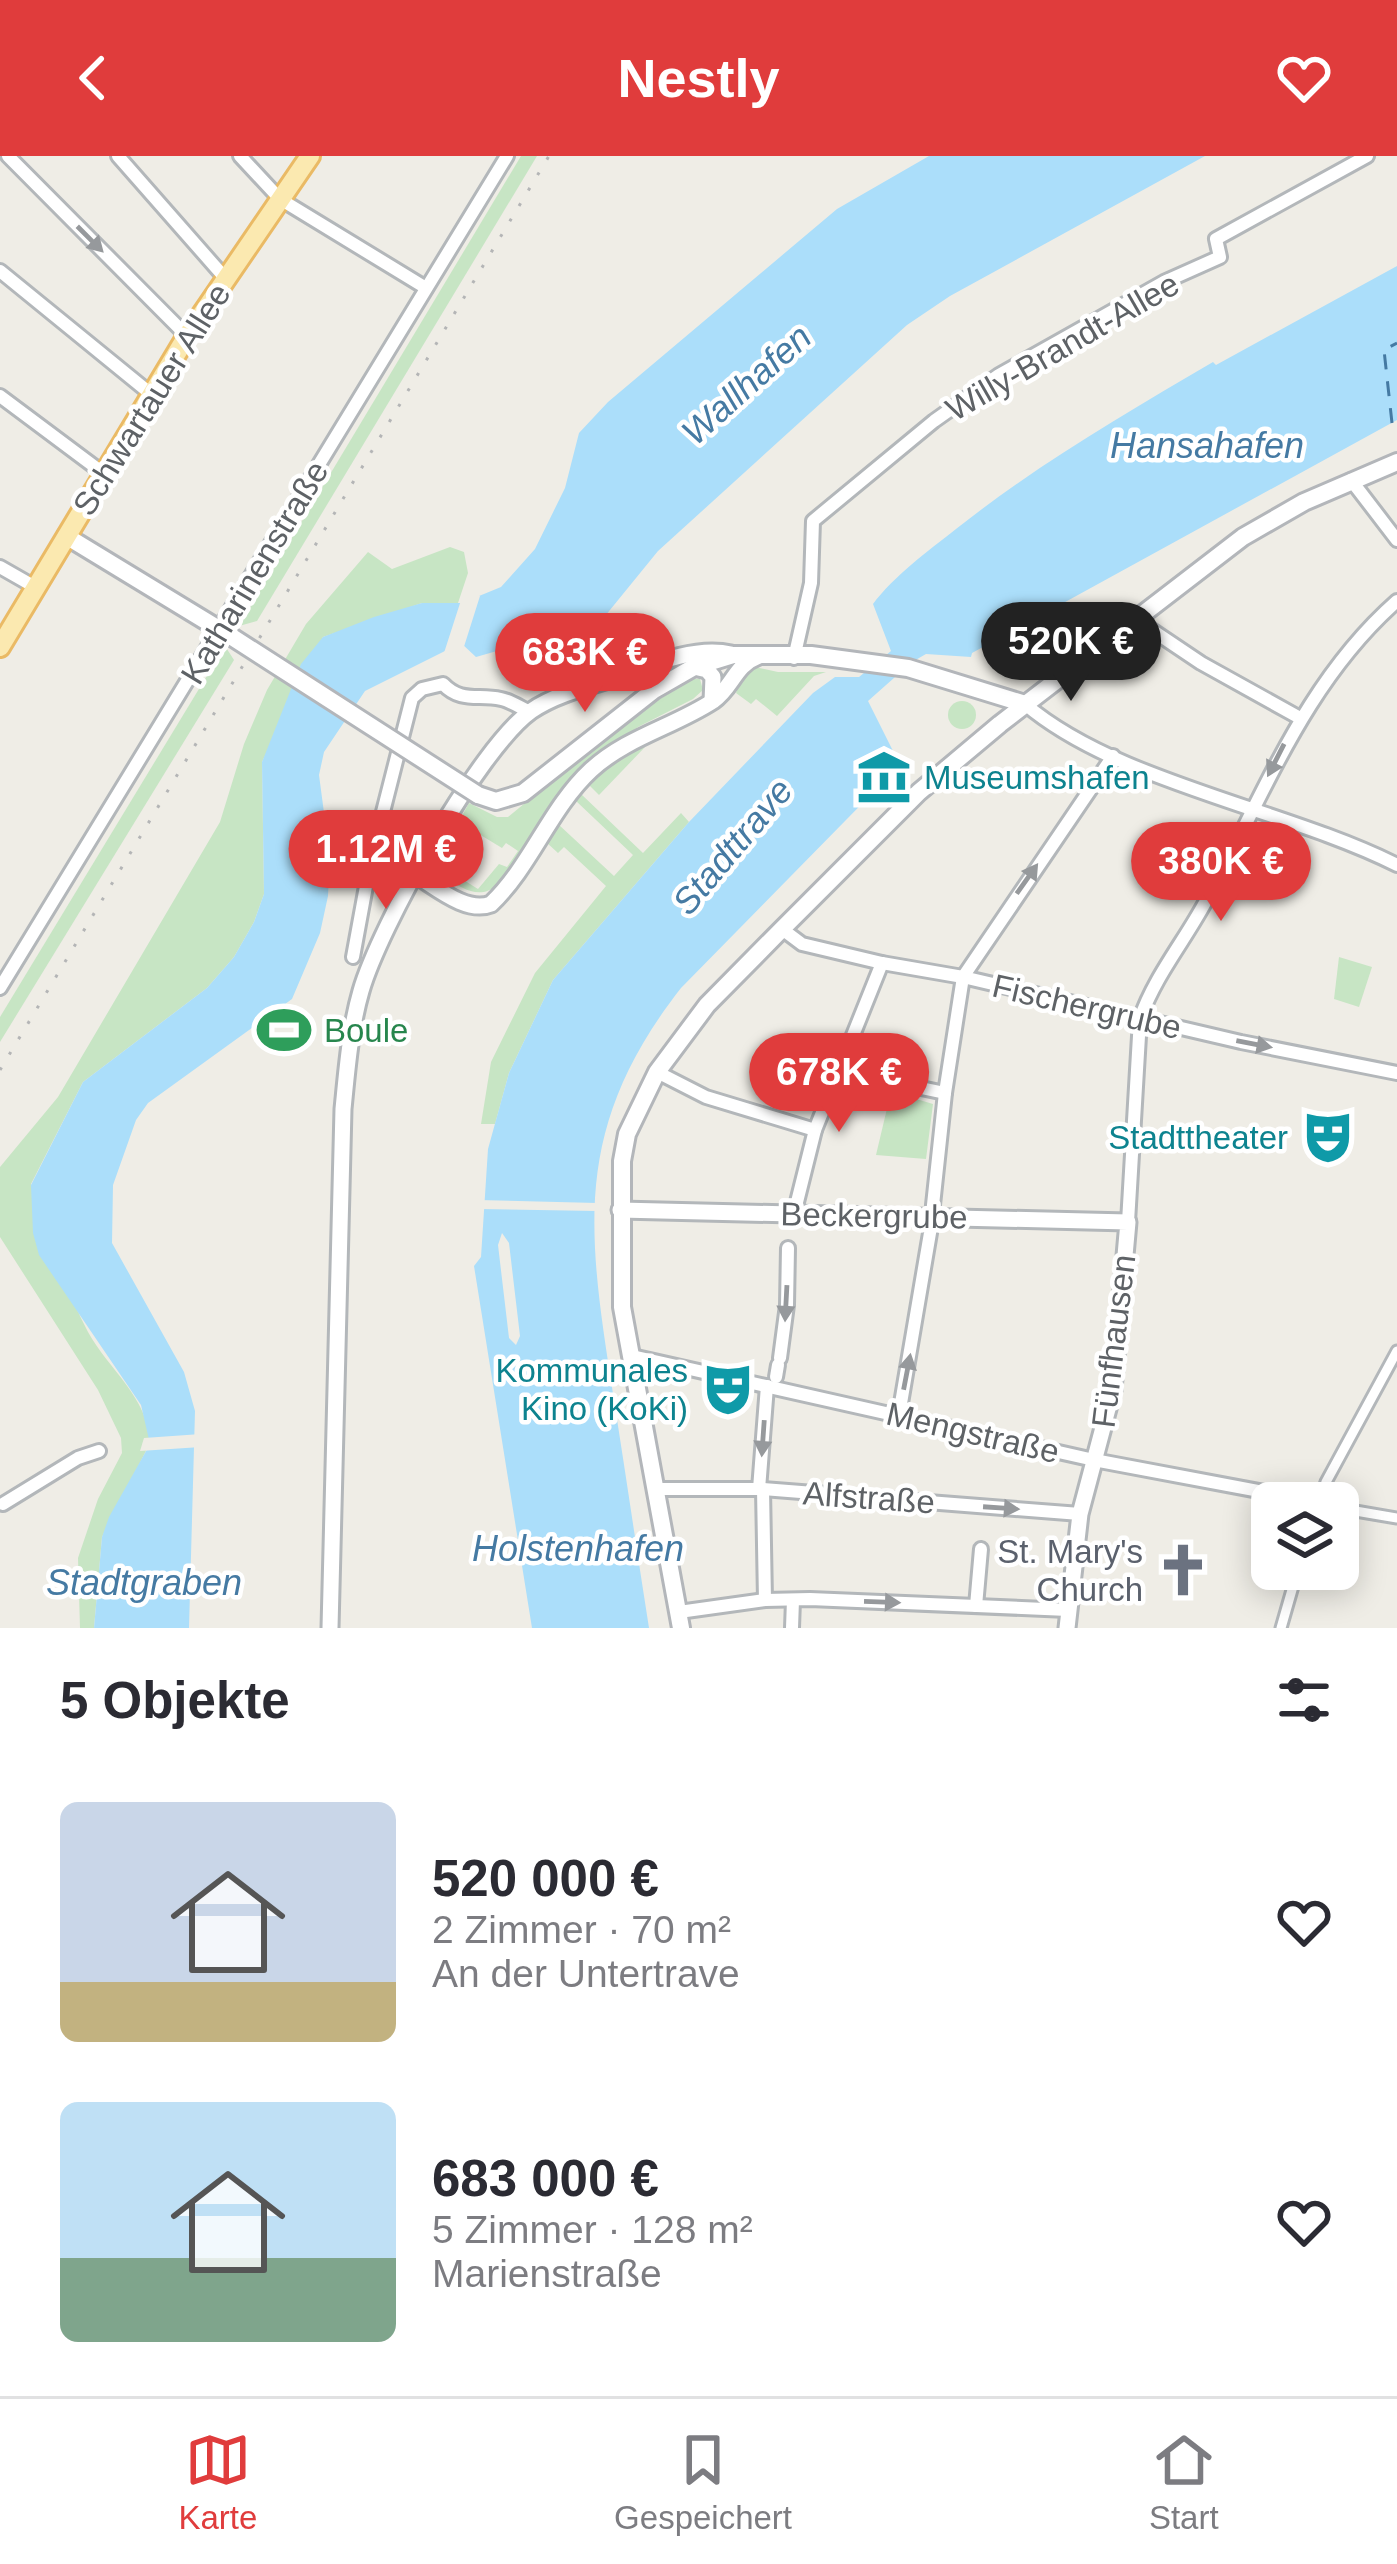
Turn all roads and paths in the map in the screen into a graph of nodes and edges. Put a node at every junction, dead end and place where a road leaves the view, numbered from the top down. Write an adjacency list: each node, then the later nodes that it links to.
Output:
1 (8, 156): 11 (street, one-way to 11)
2 (118, 156): 9 (street)
3 (240, 156): 7 (street)
4 (310, 156): 7 (main road, Schwartauer Allee)
5 (507, 156): 10 (street, Katharinenstraße)
6 (1367, 156): 27 (street, Willy-Brandt-Allee)
7 (280, 199): 9 (main road, Schwartauer Allee); 10 (street)
8 (0, 271): 12 (street)
9 (226, 279): 11 (main road, Schwartauer Allee)
10 (426, 288): 23 (street, Katharinenstraße)
11 (187, 336): 12 (main road, Schwartauer Allee)
12 (151, 394): 15 (main road, Schwartauer Allee)
13 (0, 396): 15 (street)
14 (1397, 462): 16 (main road)
15 (103, 473): 17 (main road, Schwartauer Allee)
16 (1351, 480): 18 (street); 22 (main road)
17 (66, 536): 20 (main road, Schwartauer Allee); 23 (main road)
18 (1397, 541)
19 (0, 566): 20 (street)
20 (35, 587): 24 (main road, Schwartauer Allee)
21 (1397, 601): 34 (street)
22 (1137, 620): 32 (main road); 34 (street)
23 (226, 633): 30 (main road, bridge); 43 (street, Katharinenstraße)
24 (0, 647)
25 (733, 655): 26 (main road); 28 (main road); 29 (street)
26 (757, 657): 27 (main road); 31 (street)
27 (794, 658): 32 (main road)
28 (694, 667): 30 (main road); 31 (street)
29 (622, 675): 30 (street); 33 (street)
30 (654, 690)
31 (712, 701): 38 (street)
32 (1025, 704): 35 (street); 39 (main road)
33 (530, 712): 38 (street); 40 (street)
34 (1300, 718): 36 (street, one-way to 36)
35 (1113, 755): 36 (street); 42 (street, one-way to 35)
36 (1252, 807): 37 (street); 44 (street)
37 (1397, 865)
38 (414, 874): 75 (street)
39 (782, 929): 41 (street, Fischergrube); 46 (main road)
40 (352, 957)
41 (882, 963): 42 (street, Fischergrube); 45 (street)
42 (963, 977): 44 (street, Fischergrube); 48 (street)
43 (0, 988)
44 (1140, 1019): 47 (street, Fischergrube, one-way to 47); 53 (street)
45 (849, 1049): 48 (street); 49 (street)
46 (656, 1072): 49 (street); 50 (main road)
47 (1397, 1073)
48 (944, 1093): 51 (street)
49 (815, 1130): 52 (street)
50 (620, 1210): 52 (street, Beckergrube); 55 (main road)
51 (932, 1216): 52 (street, Beckergrube); 53 (street, Beckergrube); 57 (street, one-way to 51)
52 (790, 1221): 56 (street, one-way to 56)
53 (1128, 1222): 59 (street, Fünfhausen)
54 (1397, 1351): 60 (street)
55 (632, 1356): 56 (street, Mengstraße); 62 (main road)
56 (776, 1372): 57 (street, Mengstraße); 63 (street, one-way to 63)
57 (899, 1414): 59 (street, Mengstraße)
58 (99, 1451): 64 (street)
59 (1094, 1460): 61 (street, Mengstraße); 66 (street, Fünfhausen)
60 (1326, 1482)
61 (1251, 1488)
62 (658, 1489): 63 (street, Alfstraße); 74 (main road)
63 (761, 1489): 66 (street, Alfstraße, one-way to 66); 70 (street)
64 (3, 1504)
65 (1359, 1512): 67 (street)
66 (1080, 1514): 73 (street, Fünfhausen)
67 (1397, 1518)
68 (981, 1549): 72 (street)
69 (1292, 1590): 78 (street)
70 (765, 1600): 71 (street); 74 (street)
71 (793, 1600): 72 (street, one-way to 72); 76 (street)
72 (976, 1606): 73 (street)
73 (1068, 1610): 77 (street, Fünfhausen)
74 (680, 1620)
75 (329, 1628)
76 (792, 1628)
77 (1067, 1628)
78 (1281, 1628)

